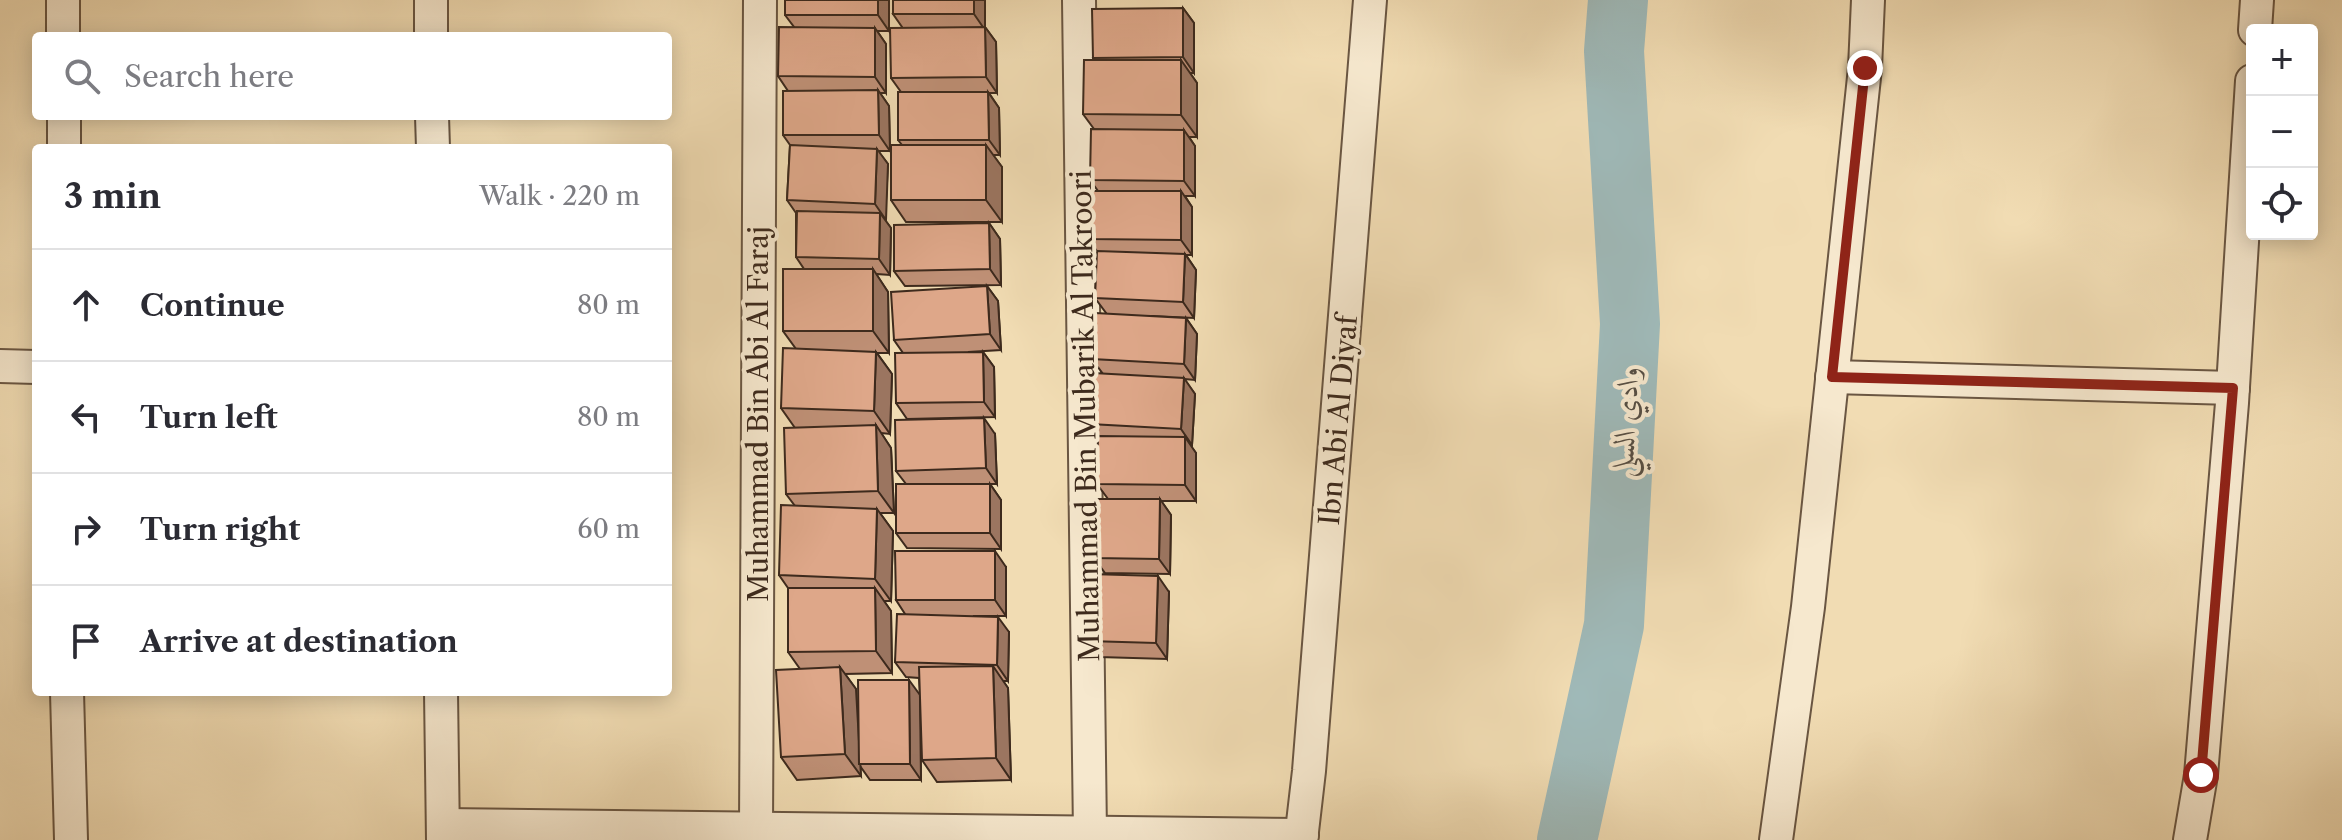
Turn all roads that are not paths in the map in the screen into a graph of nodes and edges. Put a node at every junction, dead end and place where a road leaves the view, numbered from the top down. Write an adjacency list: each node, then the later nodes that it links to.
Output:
1 (63, 0): 9 (street)
2 (431, 0): 10 (street)
3 (760, 0): 22 (street, Muhammad Bin Abi Al Faraj)
4 (1079, 0): 24 (street, Muhammad Bin Mubarik Al Takroori)
5 (1370, 0): 25 (street, Ibn Abi Al Diyaf)
6 (1868, 0): 18 (street)
7 (2257, 0): 8 (street)
8 (2255, 24)
9 (63, 32)
10 (431, 32)
11 (2251, 96): 19 (street)
12 (64, 120): 14 (street)
13 (432, 120): 15 (street)
14 (64, 144)
15 (433, 144)
16 (0, 366): 17 (street)
17 (32, 367)
18 (1832, 377): 19 (street); 27 (street)
19 (2233, 388): 28 (street)
20 (67, 696): 26 (street)
21 (441, 696): 23 (street)
22 (756, 829): 23 (street); 24 (street)
23 (443, 832)
24 (1090, 833): 25 (street)
25 (1302, 838)
26 (71, 840)
27 (1776, 840)
28 (2190, 840)

